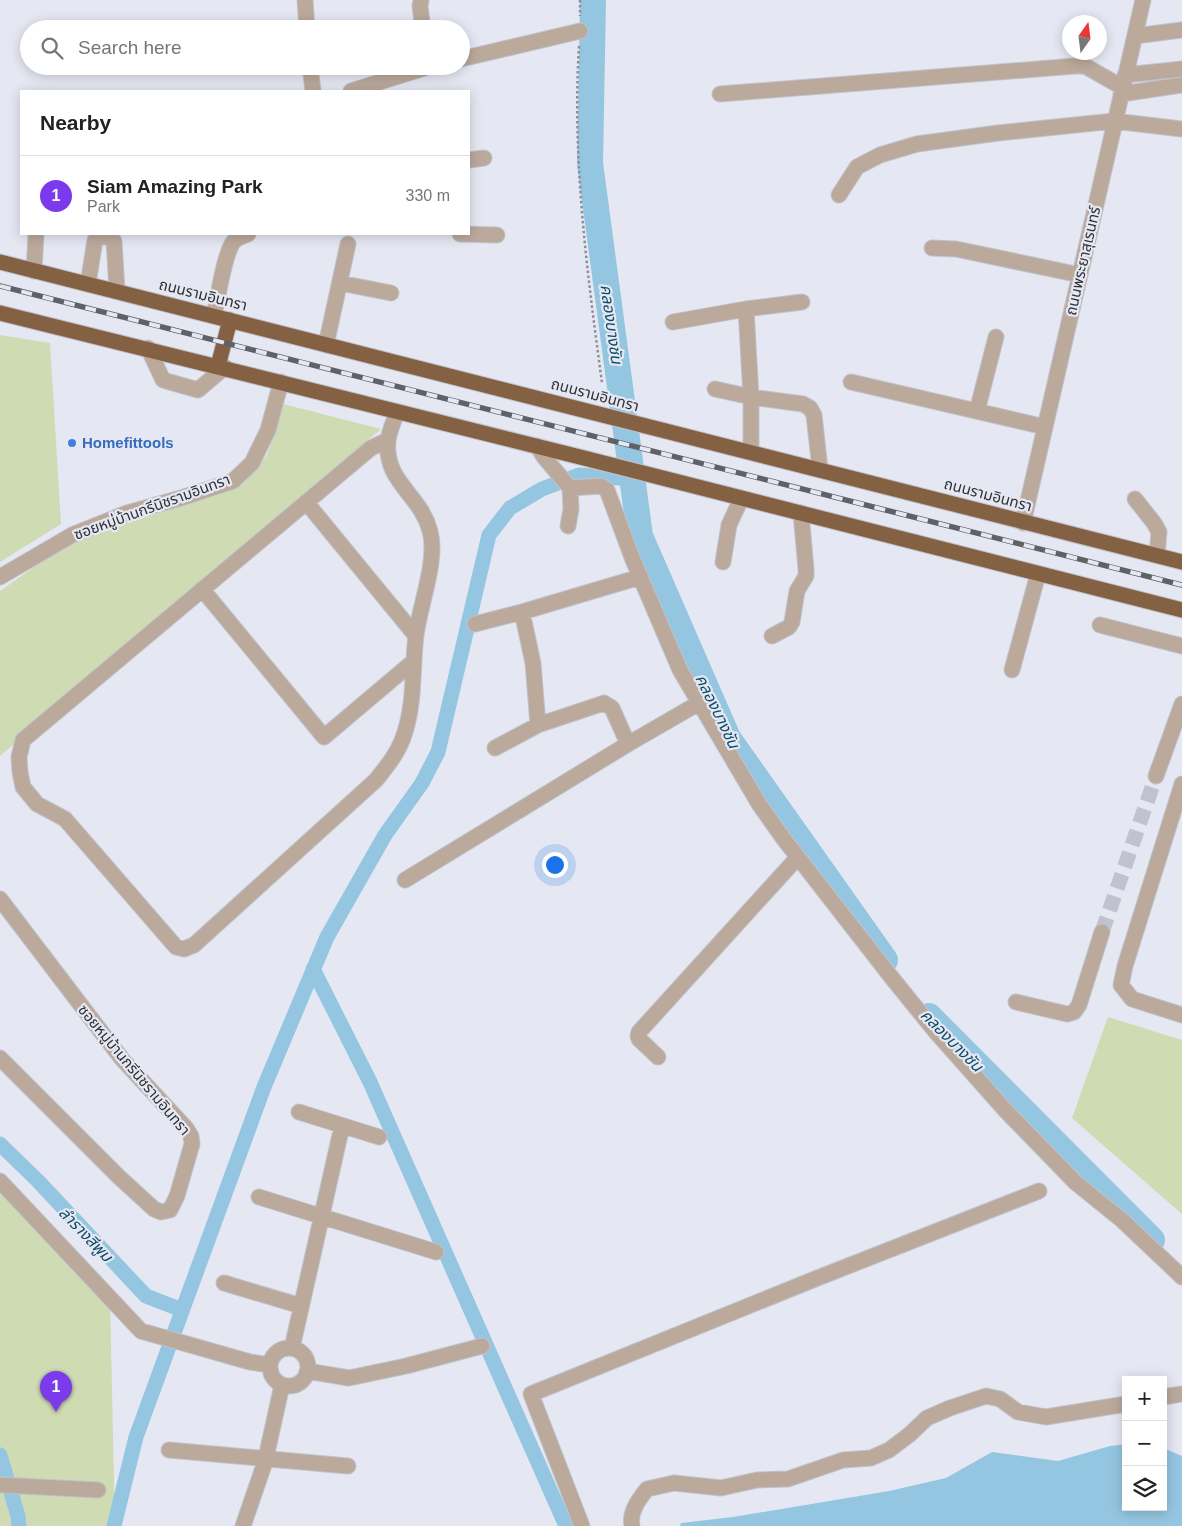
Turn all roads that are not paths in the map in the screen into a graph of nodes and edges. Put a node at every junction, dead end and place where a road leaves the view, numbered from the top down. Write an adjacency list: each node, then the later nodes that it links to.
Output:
1 (305, 0): 4 (street)
2 (421, 0): 5 (street)
3 (1143, 0): 8 (street, ถนนพระยาสุเรนทร์)
4 (306, 20)
5 (422, 20)
6 (1182, 30): 8 (street)
7 (580, 31): 9 (street)
8 (1135, 36): 13 (street, ถนนพระยาสุเรนทร์)
9 (470, 57)
10 (1182, 69): 13 (street)
11 (311, 75): 16 (street)
12 (409, 75): 15 (street)
13 (1123, 85): 14 (street); 18 (street); 19 (street, ถนนพระยาสุเรนทร์)
14 (1182, 85)
15 (384, 86): 17 (street)
16 (312, 90)
17 (358, 90)
18 (720, 94)
19 (1114, 121): 20 (street); 23 (street); 32 (street, ถนนพระยาสุเรนทร์)
20 (1182, 129)
21 (484, 158): 22 (street)
22 (470, 160)
23 (839, 194)
24 (470, 234): 27 (street)
25 (36, 235): 31 (street)
26 (246, 235): 40 (street)
27 (497, 235)
28 (348, 244): 33 (street)
29 (932, 248): 32 (street)
30 (0, 262): 31 (highway, ถนนรามอินทรา)
31 (34, 271): 34 (highway, ถนนรามอินทรา)
32 (1080, 276): 53 (street, ถนนพระยาสุเรนทร์)
33 (340, 283): 36 (street); 44 (street)
34 (88, 284): 35 (highway, ถนนรามอินทรา); 35 (street)
35 (117, 291): 40 (highway, ถนนรามอินทรา)
36 (391, 293)
37 (802, 302): 38 (street)
38 (746, 309): 42 (street); 50 (street)
39 (0, 313): 45 (highway)
40 (214, 316): 41 (highway, ถนนรามอินทรา)
41 (230, 320): 44 (highway, ถนนรามอินทรา); 46 (highway)
42 (673, 322)
43 (996, 337): 51 (street)
44 (326, 345): 56 (highway, ถนนรามอินทรา)
45 (148, 348): 46 (highway); 46 (street)
46 (222, 367): 47 (highway)
47 (281, 382): 52 (highway); 69 (street, ซอยหมู่บ้านกรีนิชรามอินทรา)
48 (851, 382): 51 (street)
49 (715, 389): 50 (street)
50 (751, 397): 56 (street); 57 (street)
51 (977, 411): 53 (street)
52 (397, 412): 54 (street); 55 (highway)
53 (1045, 427): 63 (street, ถนนพระยาสุเรนทร์)
54 (388, 440): 61 (street); 76 (street)
55 (537, 446): 58 (street); 59 (highway)
56 (751, 452): 57 (highway, ถนนรามอินทรา)
57 (820, 470): 63 (highway, ถนนรามอินทรา)
58 (565, 482): 64 (street); 70 (street)
59 (741, 499): 62 (highway); 66 (street)
60 (1135, 499): 65 (street)
61 (306, 502): 71 (street); 76 (street)
62 (801, 513): 68 (highway); 77 (street)
63 (1023, 523): 65 (highway, ถนนรามอินทรา)
64 (568, 526)
65 (1157, 555): 67 (highway, ถนนรามอินทรา)
66 (723, 562)
67 (1182, 562)
68 (1038, 574): 72 (highway); 80 (street)
69 (0, 577)
70 (640, 577): 73 (street); 81 (street)
71 (202, 589): 79 (street); 79 (street)
72 (1182, 610)
73 (522, 612): 74 (street); 83 (street)
74 (475, 624)
75 (1100, 625): 78 (street)
76 (416, 636): 79 (street)
77 (772, 636)
78 (1182, 646)
79 (414, 661)
80 (1012, 670)
81 (699, 703): 84 (street); 88 (street)
82 (1182, 704): 86 (street)
83 (538, 725): 84 (street); 85 (street)
84 (628, 744): 89 (street)
85 (495, 748)
86 (1156, 776)
87 (1182, 784): 93 (street)
88 (798, 857): 94 (street); 104 (street)
89 (405, 880)
90 (0, 899): 95 (street, ซอยหมู่บ้านกรีนิชรามอินทรา)
91 (1102, 932): 92 (street)
92 (1016, 1002)
93 (1182, 1015)
94 (658, 1057)
95 (0, 1058)
96 (299, 1112): 97 (street)
97 (342, 1126): 98 (street); 102 (street)
98 (379, 1137)
99 (0, 1181): 109 (street)
100 (1039, 1191): 121 (street)
101 (259, 1197): 102 (street)
102 (321, 1216): 103 (street); 106 (street)
103 (436, 1252)
104 (1182, 1277)
105 (224, 1284): 106 (street)
106 (301, 1306): 108 (street)
107 (482, 1346): 110 (street)
108 (292, 1348): 109 (street); 110 (street)
109 (270, 1365): 111 (street)
110 (307, 1371): 111 (street)
111 (282, 1385): 116 (street)
112 (1182, 1394): 113 (street)
113 (1167, 1396)
114 (1122, 1405): 122 (street)
115 (169, 1450): 116 (street)
116 (266, 1458): 117 (street); 120 (street)
117 (348, 1466)
118 (0, 1485): 119 (street)
119 (98, 1490)
120 (243, 1526)
121 (582, 1526)
122 (632, 1526)

